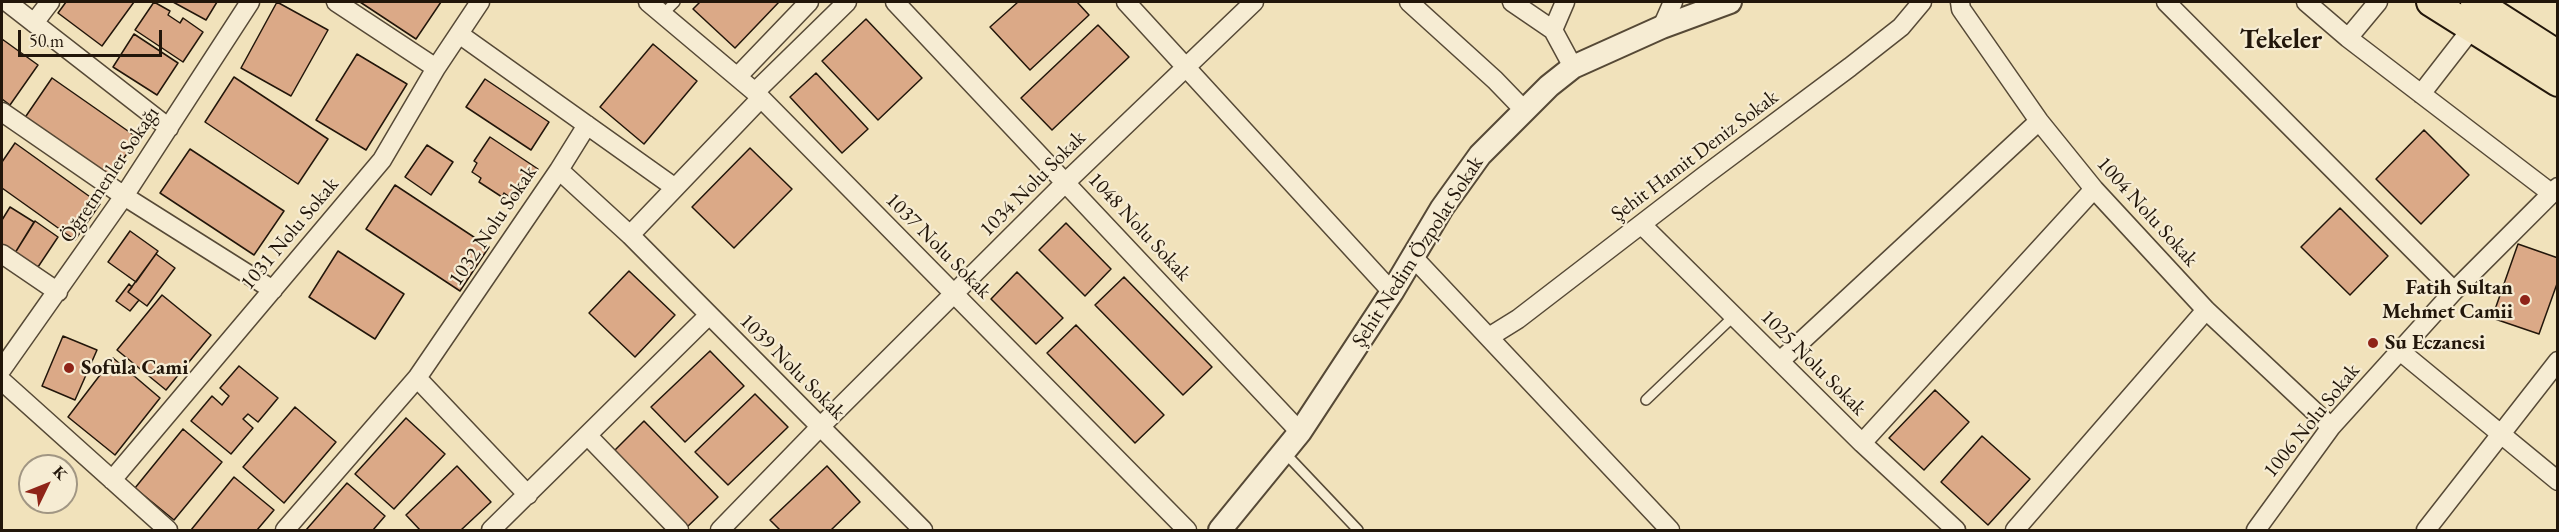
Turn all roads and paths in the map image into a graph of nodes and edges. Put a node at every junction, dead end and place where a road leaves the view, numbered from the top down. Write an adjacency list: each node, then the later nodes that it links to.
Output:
1 (7, 2): 25 (street)
2 (50, 2): 25 (street)
3 (250, 2): 42 (street, Öğretmenler Sokağı)
4 (336, 2): 32 (street)
5 (477, 2): 28 (street, 1031 Nolu Sokak)
6 (648, 2): 23 (street, 1037 Nolu Sokak)
7 (809, 2): 34 (street)
8 (847, 2): 37 (street)
9 (895, 2): 44 (street, 1048 Nolu Sokak)
10 (1126, 2): 33 (street)
11 (1254, 2): 33 (street, 1034 Nolu Sokak)
12 (1409, 2): 38 (street)
13 (1512, 2): 27 (street)
14 (1565, 2): 27 (street)
15 (1673, 2): 26 (street)
16 (1730, 2): 26 (street, Şehit Nedim Özpolat Sokak)
17 (1922, 2): 49 (street, Şehit Hamit Deniz Sokak)
18 (1960, 2): 40 (street, 1004 Nolu Sokak)
19 (2166, 2): 54 (street)
20 (2306, 2): 29 (street)
21 (2378, 2): 29 (street)
22 (2432, 2): 24 (main road)
23 (669, 8): 34 (street, 1037 Nolu Sokak)
24 (2474, 14): 30 (main road); 35 (main road); 36 (street)
25 (34, 23): 42 (street)
26 (1662, 27): 31 (street, Şehit Nedim Özpolat Sokak)
27 (1553, 30): 31 (street)
28 (459, 34): 32 (street, 1031 Nolu Sokak); 41 (street)
29 (2348, 38): 36 (street)
30 (2558, 55)
31 (1573, 67): 38 (street, Şehit Nedim Özpolat Sokak)
32 (436, 68): 53 (street, 1031 Nolu Sokak)
33 (1186, 68): 44 (street, 1034 Nolu Sokak); 56 (street)
34 (738, 76): 37 (street, 1037 Nolu Sokak)
35 (2558, 82)
36 (2421, 94): 47 (street)
37 (758, 95): 45 (street); 57 (street, 1037 Nolu Sokak)
38 (1524, 110): 52 (street, Şehit Nedim Özpolat Sokak)
39 (2, 112): 48 (street)
40 (2039, 121): 46 (street, 1004 Nolu Sokak); 63 (street)
41 (587, 125): 43 (street); 45 (street)
42 (169, 128): 48 (street, Öğretmenler Sokağı)
43 (559, 170): 50 (street, 1032 Nolu Sokak); 66 (street, 1032 Nolu Sokak)
44 (1066, 182): 57 (street, 1034 Nolu Sokak); 71 (street, 1048 Nolu Sokak)
45 (674, 187): 50 (street)
46 (2094, 189): 58 (street, 1004 Nolu Sokak); 74 (street)
47 (2554, 190): 54 (street, 1006 Nolu Sokak)
48 (124, 196): 53 (street); 55 (street, Öğretmenler Sokağı)
49 (1642, 225): 60 (street, 1025 Nolu Sokak); 61 (street, Şehit Hamit Deniz Sokak)
50 (630, 235): 59 (street, 1039 Nolu Sokak)
51 (2, 254): 55 (street)
52 (1412, 256): 56 (street, Şehit Nedim Özpolat Sokak); 61 (street)
53 (273, 290): 76 (street, 1031 Nolu Sokak)
54 (2454, 291): 62 (street, 1006 Nolu Sokak)
55 (58, 292): 65 (street, Öğretmenler Sokağı)
56 (1392, 292): 71 (street, Şehit Nedim Özpolat Sokak)
57 (954, 295): 69 (street, 1034 Nolu Sokak); 85 (street, 1037 Nolu Sokak)
58 (2206, 310): 70 (street, 1004 Nolu Sokak); 90 (street)
59 (709, 315): 69 (street, 1039 Nolu Sokak); 73 (street)
60 (1734, 316): 63 (street, 1025 Nolu Sokak); 68 (lane)
61 (1489, 337): 88 (street)
62 (2400, 351): 70 (street, 1006 Nolu Sokak); 72 (street)
63 (1780, 361): 74 (street, 1025 Nolu Sokak)
64 (2558, 361): 72 (street)
65 (2, 369)
66 (417, 378): 78 (street); 80 (street, 1032 Nolu Sokak)
67 (2, 381): 76 (street)
68 (1646, 400)
69 (820, 427): 83 (street, 1034 Nolu Sokak); 84 (street, 1039 Nolu Sokak)
70 (2331, 427): 91 (street, 1006 Nolu Sokak)
71 (1300, 432): 75 (street, Şehit Nedim Özpolat Sokak)
72 (2501, 435): 77 (street); 92 (street)
73 (588, 436): 78 (street); 82 (street)
74 (1862, 443): 89 (street, 1025 Nolu Sokak)
75 (1285, 453): 86 (street, Şehit Nedim Özpolat Sokak); 87 (lane)
76 (112, 480): 79 (street)
77 (2558, 481)
78 (528, 495): 81 (street)
79 (168, 531)
80 (285, 531)
81 (491, 531)
82 (679, 531)
83 (720, 531)
84 (923, 531)
85 (1187, 531)
86 (1220, 531)
87 (1358, 531)
88 (1670, 531)
89 (1956, 531)
90 (2015, 531)
91 (2256, 531)
92 (2426, 531)

